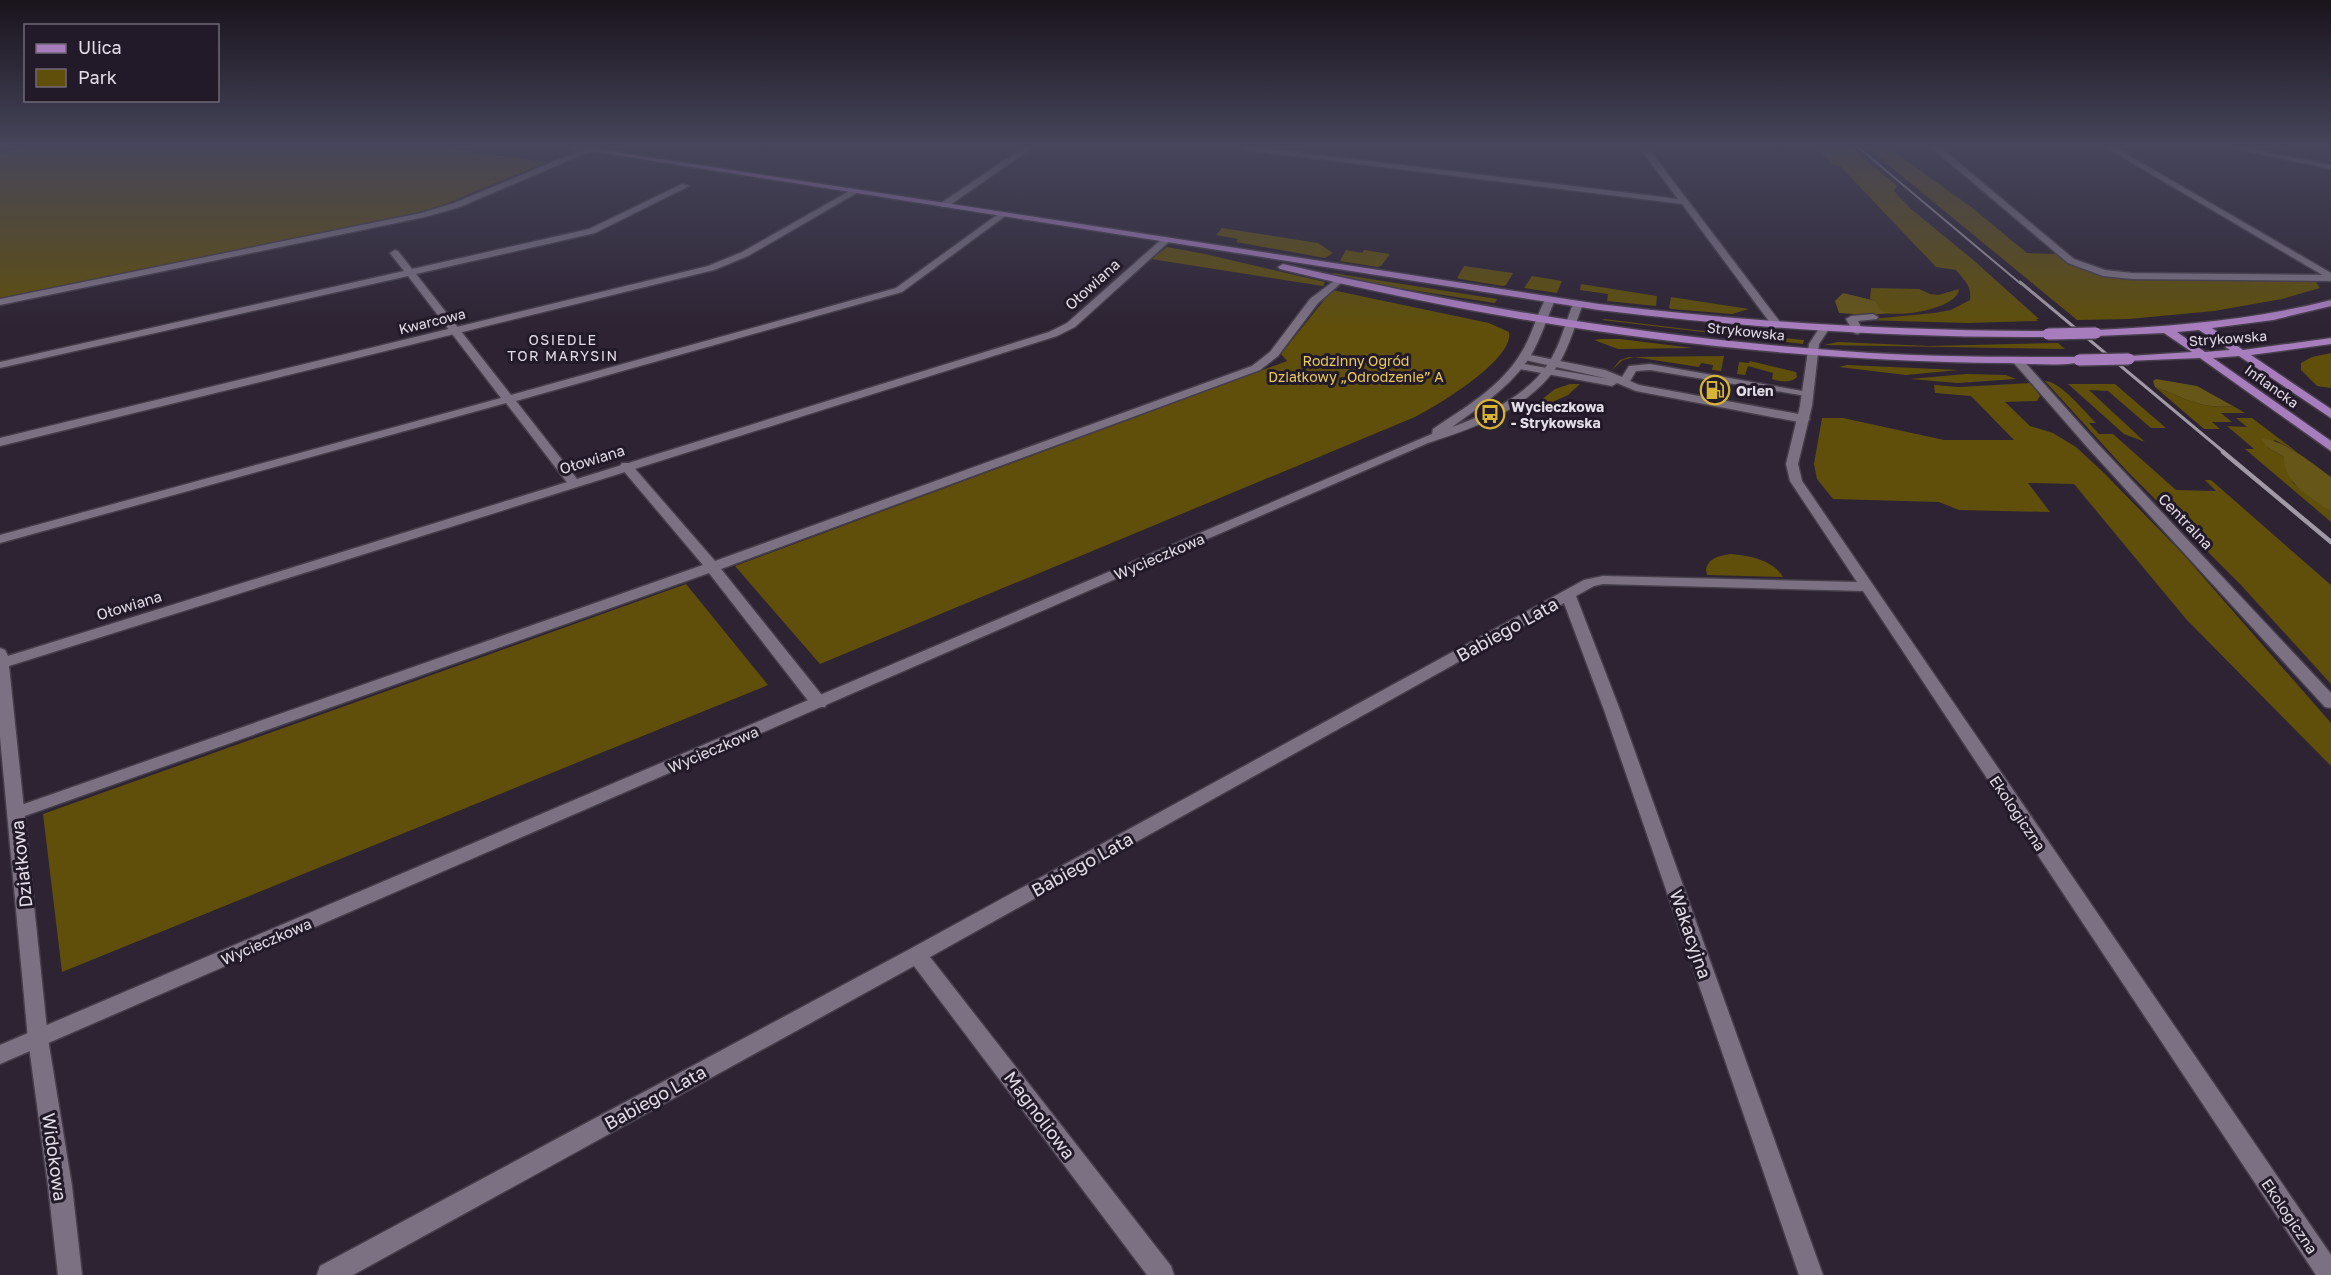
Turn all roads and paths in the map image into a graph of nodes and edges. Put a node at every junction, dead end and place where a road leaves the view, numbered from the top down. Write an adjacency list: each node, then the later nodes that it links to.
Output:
1 (448, 208): 15 (street)
2 (641, 208): 11 (street)
3 (827, 208): 24 (street, Kwarcowa)
4 (961, 208): 8 (main road, Strykowska)
5 (1688, 208): 21 (street)
6 (2007, 208): 12 (street)
7 (2212, 208): 12 (street)
8 (1004, 214): 9 (main road, Strykowska); 38 (street)
9 (1166, 240): 13 (main road, Strykowska); 14 (main road, Strykowska); 44 (street, Ołowiana)
10 (395, 252): 11 (street)
11 (410, 273): 24 (street); 34 (street)
12 (2331, 277)
13 (1338, 280): 19 (main road, Strykowska); 47 (street)
14 (1550, 300): 17 (main road, Strykowska); 19 (street, Wycieczkowa)
15 (0, 302)
16 (2331, 303): 22 (main road, Strykowska)
17 (1578, 304): 20 (street, Wycieczkowa); 21 (main road, Strykowska)
18 (1873, 317): 26 (street)
19 (1542, 318): 20 (main road, Strykowska); 32 (street, Wycieczkowa)
20 (1571, 323): 28 (main road, Strykowska); 33 (street, Wycieczkowa)
21 (1778, 326): 25 (main road, Strykowska)
22 (2200, 326): 23 (main road, Strykowska); 29 (main road, Inflancka)
23 (2166, 329): 26 (main road, Strykowska, bridge); 30 (main road, Inflancka)
24 (456, 330): 38 (street); 42 (street, Kwarcowa)
25 (1824, 330): 26 (main road, Strykowska); 28 (street, Ekologiczna)
26 (1858, 332)
27 (2331, 341): 29 (main road, Strykowska)
28 (1813, 353): 31 (main road, Strykowska); 37 (street, Ekologiczna)
29 (2241, 353): 30 (main road, Strykowska); 39 (main road, Inflancka)
30 (2204, 356): 31 (main road, Strykowska, bridge); 43 (main road, Inflancka)
31 (2017, 360): 52 (street, Centralna)
32 (1521, 362): 33 (street); 35 (street); 41 (street, Wycieczkowa)
33 (1554, 362): 35 (street, Wycieczkowa); 36 (street)
34 (0, 365)
35 (1547, 373): 36 (street); 41 (street, Wycieczkowa)
36 (1623, 383): 37 (street); 40 (street)
37 (1809, 395): 40 (street, Ekologiczna)
38 (508, 399): 45 (street); 46 (street)
39 (2331, 414)
40 (1804, 419): 48 (street, Ekologiczna)
41 (1424, 440): 51 (street, Wycieczkowa)
42 (0, 442)
43 (2331, 447)
44 (626, 466): 45 (street, Ołowiana); 47 (street)
45 (573, 482): 50 (street, Ołowiana)
46 (0, 539)
47 (712, 567): 51 (street); 53 (street)
48 (1866, 587): 49 (street, Babiego Lata); 61 (street, Ekologiczna)
49 (1568, 595): 54 (street, Babiego Lata); 60 (street, Wakacyjna)
50 (0, 658): 53 (street, Działkowa)
51 (819, 703): 55 (street, Wycieczkowa)
52 (2331, 704)
53 (16, 813): 55 (street, Działkowa)
54 (918, 954): 58 (street, Babiego Lata); 59 (street, Magnoliowa)
55 (38, 1039): 56 (street, Wycieczkowa); 57 (street, Widokowa)
56 (0, 1055)
57 (70, 1275)
58 (329, 1275)
59 (1162, 1275)
60 (1811, 1275)
61 (2330, 1275)

